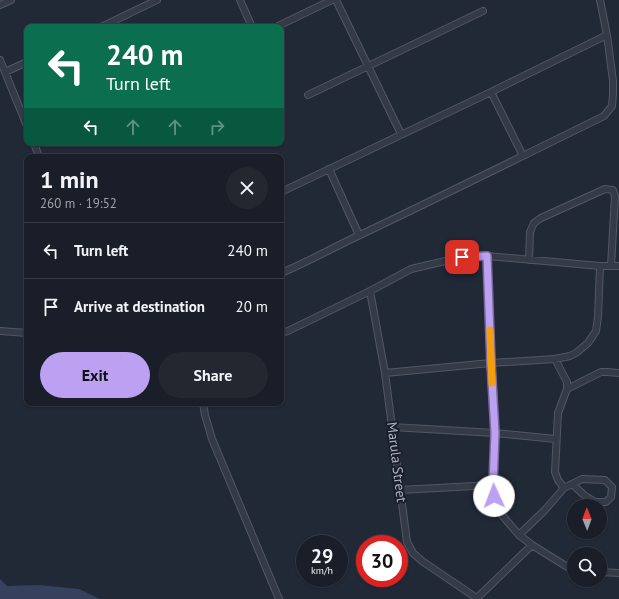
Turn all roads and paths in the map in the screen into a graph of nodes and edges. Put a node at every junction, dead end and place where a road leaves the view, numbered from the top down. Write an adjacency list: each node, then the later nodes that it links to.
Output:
1 (11, 0): 7 (street)
2 (158, 0): 9 (street)
3 (240, 0): 10 (street)
4 (332, 0): 11 (street)
5 (336, 0): 15 (street)
6 (600, 0): 12 (street)
7 (0, 5)
8 (483, 12): 15 (street)
9 (107, 24)
10 (251, 24)
11 (282, 24)
12 (607, 35): 17 (street); 21 (street)
13 (0, 60): 16 (street)
14 (24, 63): 16 (street)
15 (368, 66): 18 (street); 20 (street)
16 (5, 72): 19 (street)
17 (491, 92): 20 (street); 21 (street)
18 (308, 95)
19 (24, 119)
20 (401, 134): 22 (street)
21 (523, 156): 24 (street)
22 (329, 169): 23 (street); 24 (street)
23 (284, 191)
24 (359, 235): 30 (street)
25 (487, 256): 26 (street); 31 (street); 36 (street)
26 (529, 260): 27 (street); 28 (street)
27 (600, 266): 28 (street); 35 (street)
28 (610, 266): 29 (street)
29 (619, 266)
30 (284, 272)
31 (370, 291): 33 (street); 37 (street, Marula Street)
32 (0, 331): 34 (street)
33 (284, 332)
34 (24, 333)
35 (555, 359): 36 (street); 39 (street)
36 (491, 363): 37 (street); 42 (street)
37 (385, 373): 41 (street, Marula Street)
38 (619, 373): 39 (street)
39 (567, 389): 43 (street)
40 (204, 406): 53 (street)
41 (392, 428): 42 (street); 47 (street, Marula Street)
42 (495, 433): 43 (street); 45 (street)
43 (556, 439): 46 (street)
44 (572, 484): 44 (street); 46 (street)
45 (493, 485): 47 (street); 48 (street)
46 (564, 488): 48 (street)
47 (400, 490): 54 (street, Marula Street)
48 (519, 535): 49 (street)
49 (532, 545): 50 (street); 54 (street)
50 (567, 567)
51 (607, 572): 52 (street)
52 (619, 573)
53 (279, 599)
54 (477, 599)

